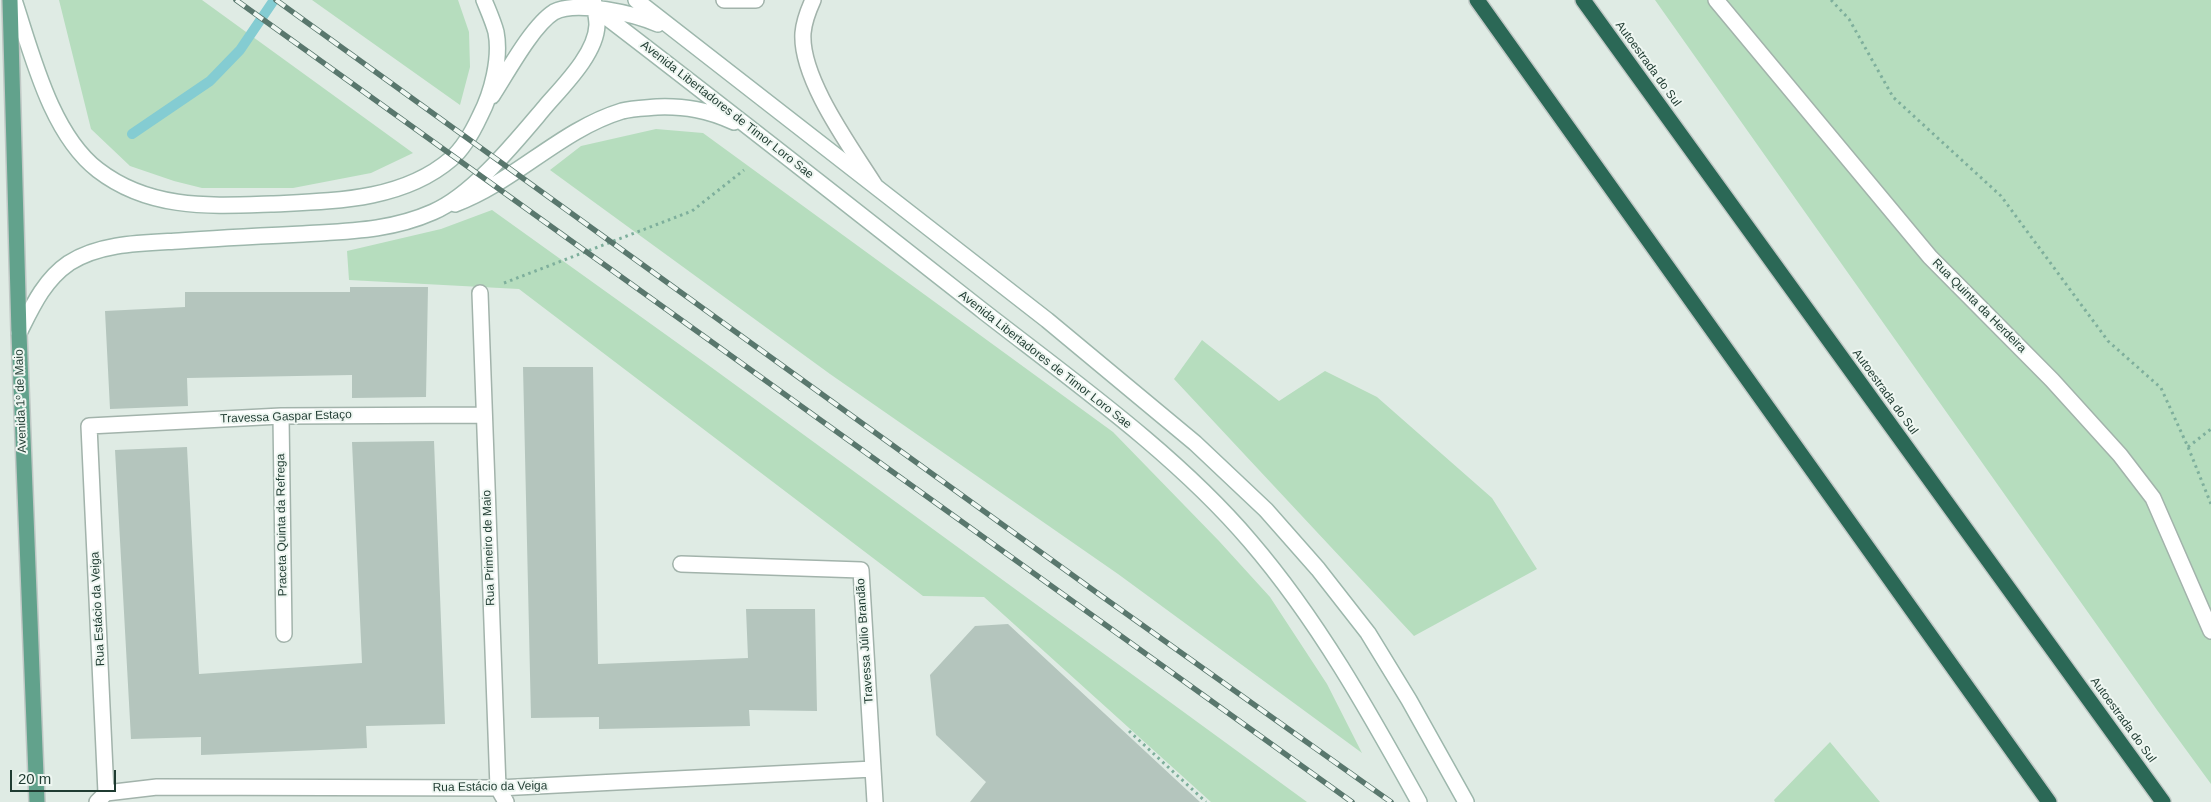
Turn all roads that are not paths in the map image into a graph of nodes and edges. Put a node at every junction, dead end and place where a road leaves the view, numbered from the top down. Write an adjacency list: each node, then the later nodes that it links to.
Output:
1 (12, 0): 12 (main road); 17 (main road, Avenida 1º de Maio)
2 (484, 0): 12 (main road)
3 (636, 0): 11 (main road)
4 (724, 0): 5 (main road)
5 (756, 0)
6 (813, 0): 14 (main road)
7 (1477, 0): 32 (highway)
8 (1583, 0): 33 (highway, Autoestrada do Sul)
9 (1716, 0): 22 (main road, Rua Quinta da Herdeira)
10 (591, 3): 11 (main road); 12 (main road); 13 (main road, Avenida Libertadores de Timor Loro Sae); 15 (main road)
11 (674, 30): 14 (main road)
12 (487, 104)
13 (756, 132): 15 (main road); 30 (main road, Avenida Libertadores de Timor Loro Sae)
14 (878, 188): 31 (main road)
15 (433, 212): 17 (main road)
16 (480, 293): 18 (main road, Rua Primeiro de Maio)
17 (19, 333): 27 (main road, Avenida 1º de Maio)
18 (484, 415): 19 (main road, Travessa Gaspar Estaço); 25 (main road, Rua Primeiro de Maio)
19 (281, 416): 20 (main road, Travessa Gaspar Estaço); 23 (main road, Praceta Quinta da Refrega)
20 (89, 426): 26 (main road, Rua Estácio da Veiga)
21 (681, 564): 24 (main road, Travessa Júlio Brandão)
22 (2211, 631)
23 (284, 634)
24 (873, 769): 25 (main road, Rua Estácio da Veiga); 29 (main road, Travessa Júlio Brandão)
25 (498, 788): 26 (main road, Rua Estácio da Veiga); 28 (main road, Rua Primeiro de Maio)
26 (101, 797)
27 (37, 802)
28 (506, 802)
29 (876, 802)
30 (1419, 802)
31 (1466, 802)
32 (2050, 802)
33 (2163, 802)

